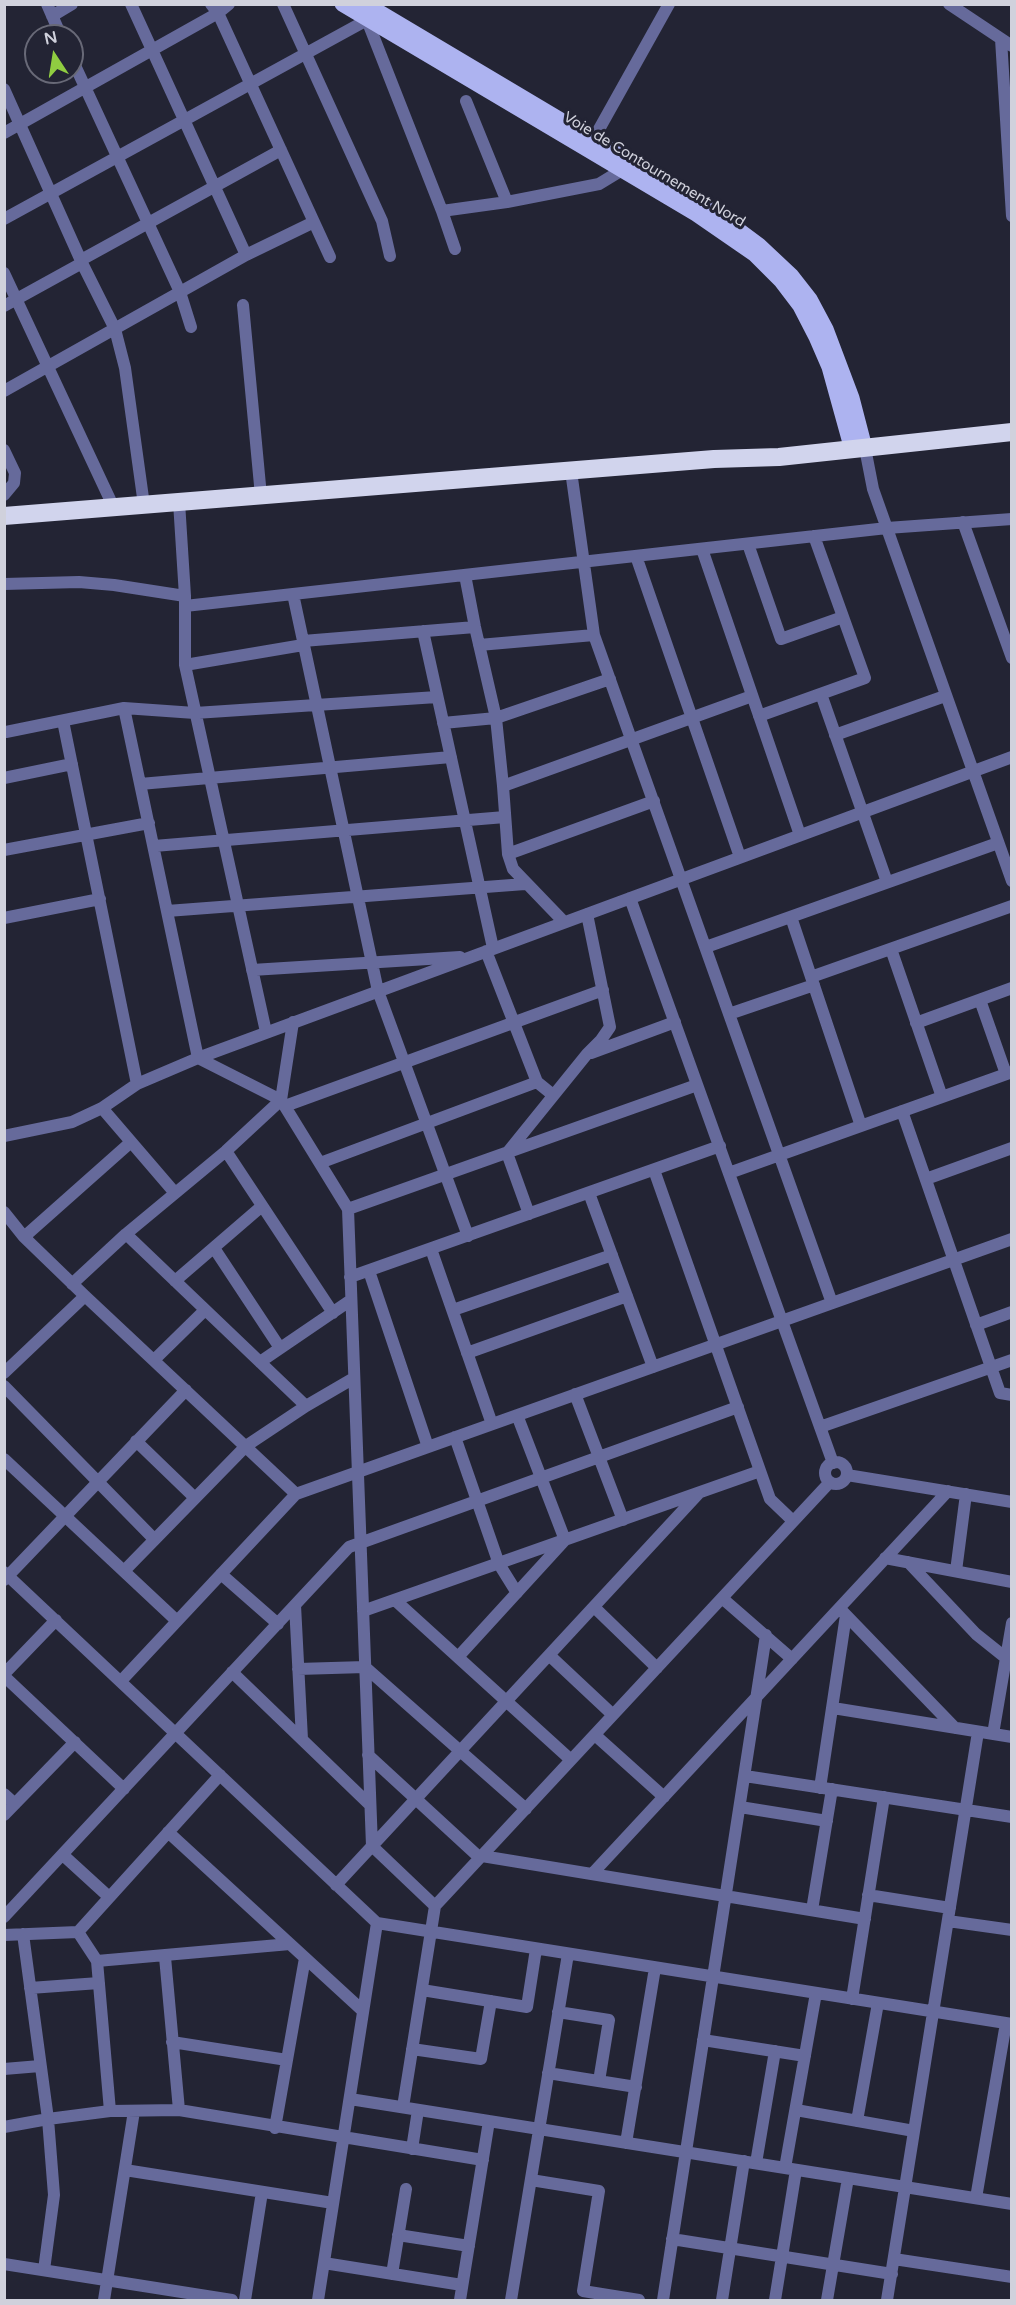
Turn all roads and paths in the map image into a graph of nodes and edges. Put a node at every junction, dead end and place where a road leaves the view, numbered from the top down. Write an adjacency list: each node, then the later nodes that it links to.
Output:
1 (72, 4): 9 (street)
2 (131, 4): 13 (street)
3 (229, 4): 8 (street)
4 (284, 4): 14 (street)
5 (342, 4): 10 (main road, Voie de Contournement Nord)
6 (669, 4): 23 (street)
7 (949, 4): 12 (street)
8 (215, 9): 13 (street); 15 (street)
9 (50, 10): 11 (street)
10 (368, 10): 14 (street); 23 (main road, Voie de Contournement Nord); 26 (main road, Voie de Contournement Nord); 30 (street)
11 (56, 24)
12 (1006, 42): 31 (street)
13 (152, 50): 17 (street); 20 (street)
14 (306, 53): 15 (street); 38 (street)
15 (251, 83): 20 (street); 24 (street)
16 (84, 84): 17 (street)
17 (85, 87): 21 (street); 25 (street)
18 (4, 89): 21 (street)
19 (466, 101): 29 (street)
20 (184, 120): 25 (street); 27 (street)
21 (19, 124): 22 (street); 28 (street)
22 (4, 133)
23 (593, 140): 33 (main road, Voie de Contournement Nord)
24 (281, 150): 27 (street); 34 (street)
25 (117, 156): 28 (street); 35 (street)
26 (622, 170): 29 (street); 33 (main road, Voie de Contournement Nord)
27 (214, 186): 35 (street); 37 (street)
28 (50, 192): 32 (street); 40 (street)
29 (507, 202): 30 (street)
30 (442, 211): 36 (street)
31 (1011, 216)
32 (4, 219)
33 (714, 219): 51 (main road, Voie de Contournement Nord)
34 (314, 222): 37 (street); 39 (street)
35 (148, 223): 40 (street); 42 (street)
36 (455, 249)
37 (246, 255): 42 (street)
38 (390, 255)
39 (330, 257)
40 (82, 261): 43 (street); 47 (street)
41 (4, 273): 43 (street)
42 (180, 292): 46 (street); 47 (street)
43 (17, 299): 45 (street); 48 (street)
44 (243, 305): 55 (street)
45 (4, 306)
46 (192, 327)
47 (115, 329): 48 (street); 57 (street)
48 (49, 366): 49 (street); 58 (street)
49 (4, 391)
50 (1011, 432): 51 (highway)
51 (857, 445): 53 (highway); 62 (street)
52 (4, 450): 54 (street)
53 (571, 471): 55 (highway); 67 (street)
54 (4, 495)
55 (261, 496): 56 (highway)
56 (179, 502): 57 (highway); 71 (street)
57 (144, 505): 58 (highway)
58 (114, 508): 59 (highway)
59 (4, 516)
60 (1011, 519): 61 (street)
61 (963, 522): 62 (street); 78 (street)
62 (887, 528): 63 (street); 83 (street)
63 (814, 536): 64 (street); 72 (street)
64 (748, 543): 65 (street); 72 (street)
65 (702, 549): 66 (street); 82 (street)
66 (636, 556): 67 (street); 90 (street)
67 (583, 562): 68 (street); 75 (street)
68 (465, 575): 70 (street); 73 (street)
69 (4, 584): 71 (street)
70 (292, 594): 71 (street); 76 (street)
71 (185, 601): 79 (street)
72 (843, 617): 81 (street)
73 (475, 627): 74 (street); 77 (street)
74 (423, 631): 76 (street); 84 (street)
75 (594, 635): 77 (street); 80 (street)
76 (303, 643): 79 (street); 85 (street)
77 (479, 645): 89 (street)
78 (1011, 658)
79 (185, 665): 87 (street)
80 (610, 679): 89 (street); 95 (street)
81 (821, 694): 88 (street); 94 (street)
82 (752, 696): 88 (street); 90 (street)
83 (945, 696): 94 (street); 100 (street)
84 (438, 697): 85 (street); 92 (street)
85 (316, 705): 87 (street); 99 (street)
86 (124, 708): 87 (street); 91 (street); 103 (street)
87 (195, 713): 102 (street)
88 (759, 716): 112 (street)
89 (496, 718): 92 (street); 104 (street)
90 (692, 718): 95 (street); 119 (street)
91 (63, 721): 93 (street); 98 (street)
92 (443, 723): 96 (street)
93 (6, 732)
94 (835, 735): 106 (street)
95 (632, 739): 104 (street); 105 (street)
96 (451, 757): 99 (street); 108 (street)
97 (1011, 757): 100 (street)
98 (72, 764): 101 (street); 111 (street)
99 (330, 768): 102 (street); 110 (street)
100 (972, 771): 106 (street); 114 (street)
101 (4, 778)
102 (209, 778): 103 (street); 113 (street)
103 (140, 784): 109 (street)
104 (503, 786): 107 (street)
105 (654, 801): 117 (street); 120 (street)
106 (862, 812): 112 (street); 122 (street)
107 (505, 818): 108 (street); 117 (street)
108 (465, 820): 110 (street); 124 (street)
109 (148, 823): 111 (street); 115 (street)
110 (344, 831): 113 (street); 125 (street)
111 (86, 835): 116 (street); 127 (street)
112 (800, 835): 119 (street)
113 (223, 841): 115 (street); 128 (street)
114 (998, 843): 118 (street); 122 (street)
115 (154, 846): 130 (street)
116 (4, 850)
117 (508, 854): 123 (street)
118 (1007, 856): 121 (street)
119 (740, 857): 120 (street)
120 (681, 879): 126 (street); 135 (street)
121 (1011, 881)
122 (887, 882): 132 (street)
123 (525, 884): 124 (street); 134 (street)
124 (480, 887): 125 (street); 137 (street)
125 (358, 896): 128 (street); 139 (street)
126 (630, 898): 131 (street); 148 (street)
127 (100, 899): 133 (street); 157 (street)
128 (237, 906): 130 (street); 140 (street)
129 (1011, 906): 136 (street)
130 (167, 911): 153 (street)
131 (587, 914): 134 (street); 143 (street)
132 (791, 917): 135 (street); 141 (street)
133 (4, 918)
134 (564, 922): 137 (street)
135 (706, 947): 146 (street)
136 (891, 949): 141 (street); 150 (street)
137 (490, 950): 138 (street); 149 (street)
138 (472, 956): 139 (street); 144 (street)
139 (371, 961): 140 (street); 144 (street)
140 (252, 970): 151 (street)
141 (813, 981): 146 (street); 165 (street)
142 (1011, 988): 145 (street)
143 (603, 990): 149 (street); 152 (street)
144 (378, 991): 147 (street); 154 (street)
145 (980, 1000): 150 (street); 155 (street)
146 (729, 1014): 172 (street)
147 (293, 1022): 151 (street); 161 (street)
148 (675, 1022): 152 (street); 158 (street)
149 (514, 1023): 154 (street); 156 (street)
150 (916, 1023): 160 (street)
151 (266, 1032): 153 (street)
152 (587, 1054): 159 (street)
153 (198, 1058): 157 (street); 161 (street)
154 (404, 1063): 161 (street); 164 (street)
155 (1009, 1073): 160 (street)
156 (537, 1082): 159 (street); 164 (street)
157 (137, 1084): 162 (street)
158 (698, 1085): 168 (street); 171 (street)
159 (553, 1095): 171 (street)
160 (942, 1097): 163 (street)
161 (283, 1103): 170 (street); 173 (street)
162 (102, 1108): 166 (street); 167 (street)
163 (902, 1111): 165 (street); 177 (street)
164 (427, 1123): 173 (street); 176 (street)
165 (861, 1126): 172 (street)
166 (4, 1136)
167 (131, 1142): 178 (street); 186 (street)
168 (720, 1146): 174 (street); 175 (street)
169 (1011, 1148): 177 (street)
170 (226, 1151): 178 (street); 180 (street)
171 (507, 1153): 176 (street); 183 (street)
172 (780, 1155): 175 (street); 199 (street)
173 (320, 1163): 181 (street)
174 (654, 1170): 179 (street); 206 (street)
175 (729, 1173): 204 (street)
176 (446, 1174): 181 (street); 185 (street)
177 (926, 1179): 191 (street)
178 (175, 1193): 184 (street)
179 (589, 1193): 183 (street); 190 (street)
180 (262, 1206): 188 (street); 203 (street)
181 (348, 1209): 193 (street)
182 (4, 1212): 186 (street)
183 (529, 1214): 185 (street)
184 (126, 1233): 194 (street); 195 (street)
185 (468, 1236): 189 (street)
186 (24, 1237): 195 (street)
187 (1011, 1239): 191 (street)
188 (214, 1248): 194 (street); 207 (street)
189 (431, 1249): 192 (street); 201 (street)
190 (612, 1255): 197 (street); 201 (street)
191 (954, 1260): 199 (street); 205 (street)
192 (369, 1271): 193 (street); 228 (street)
193 (351, 1277): 198 (street)
194 (175, 1281): 200 (street)
195 (72, 1284): 196 (street)
196 (85, 1296): 209 (street); 214 (street)
197 (627, 1296): 208 (street); 212 (street)
198 (351, 1300): 203 (street); 215 (street)
199 (832, 1303): 204 (street)
200 (205, 1310): 209 (street); 211 (street)
201 (453, 1310): 208 (street)
202 (1011, 1312): 205 (street)
203 (333, 1313): 207 (street)
204 (782, 1321): 206 (street); 224 (street)
205 (976, 1325): 213 (street)
206 (716, 1344): 212 (street); 221 (street)
207 (280, 1348): 211 (street)
208 (467, 1353): 223 (street)
209 (154, 1360): 217 (street)
210 (1011, 1360): 213 (street)
211 (260, 1362): 220 (street)
212 (653, 1367): 218 (street)
213 (991, 1367): 219 (street); 224 (street)
214 (4, 1373)
215 (354, 1378): 220 (street); 232 (street)
216 (4, 1386): 236 (street)
217 (186, 1390): 226 (street); 227 (street)
218 (575, 1394): 222 (street); 229 (street)
219 (1011, 1395)
220 (306, 1406): 227 (street)
221 (738, 1407): 229 (street); 233 (street)
222 (516, 1415): 223 (street); 235 (street)
223 (492, 1424): 225 (street)
224 (820, 1427): 231 (street)
225 (455, 1437): 228 (street); 243 (street)
226 (136, 1441): 236 (street); 242 (street)
227 (246, 1446): 240 (street); 242 (street)
228 (429, 1447): 232 (street)
229 (599, 1457): 235 (street); 246 (street)
230 (4, 1459): 245 (street)
231 (833, 1463): 234 (street); 237 (street)
232 (359, 1471): 240 (street); 250 (street)
233 (760, 1471): 239 (street); 247 (street)
234 (847, 1475): 237 (street); 238 (street)
235 (541, 1478): 243 (street); 249 (street)
236 (98, 1482): 245 (street); 248 (street)
237 (830, 1482): 247 (street)
238 (948, 1491): 241 (street); 251 (street)
239 (700, 1492): 246 (street); 263 (street)
240 (297, 1494): 256 (street)
241 (966, 1494): 244 (street); 255 (street)
242 (195, 1498): 248 (street)
243 (477, 1501): 250 (street); 253 (street)
244 (1011, 1502)
245 (65, 1516): 254 (street); 257 (street)
246 (623, 1520): 249 (street)
247 (793, 1521): 260 (street)
248 (154, 1539): 254 (street)
249 (565, 1540): 253 (street); 259 (street)
250 (360, 1542): 262 (street); 264 (street)
251 (885, 1558): 252 (street); 265 (street)
252 (908, 1562): 255 (street); 273 (street)
253 (499, 1564): 259 (street); 261 (street)
254 (124, 1571): 267 (street)
255 (956, 1571): 258 (street)
256 (221, 1574): 267 (street); 269 (street)
257 (6, 1576): 266 (street)
258 (1011, 1582)
259 (517, 1593): 272 (street)
260 (722, 1598): 270 (street); 276 (street)
261 (396, 1600): 264 (street); 272 (street)
262 (295, 1605): 269 (street); 277 (street)
263 (594, 1607): 271 (street); 276 (street)
264 (363, 1611): 275 (street)
265 (843, 1612): 274 (street); 283 (street); 285 (street)
266 (56, 1620): 279 (street); 280 (street)
267 (177, 1621): 280 (street)
268 (1011, 1623): 273 (street)
269 (278, 1624): 278 (street)
270 (766, 1635): 274 (street); 281 (street)
271 (549, 1654): 282 (street); 284 (street)
272 (458, 1657): 282 (street)
273 (1006, 1658): 288 (street)
274 (792, 1659): 281 (street)
275 (365, 1667): 277 (street); 293 (street); 294 (street)
276 (657, 1668): 284 (street)
277 (298, 1670): 291 (street)
278 (232, 1672): 287 (street); 291 (street)
279 (4, 1675): 292 (street)
280 (121, 1681): 287 (street)
281 (757, 1696): 297 (street); 301 (street)
282 (506, 1701): 293 (street); 295 (street)
283 (833, 1708): 285 (street); 299 (street)
284 (613, 1715): 289 (street)
285 (955, 1728): 286 (street)
286 (978, 1732): 288 (street); 308 (street)
287 (176, 1733): 296 (street); 298 (street)
288 (993, 1734): 290 (street)
289 (595, 1735): 295 (street); 301 (street)
290 (1011, 1737)
291 (302, 1739): 305 (street)
292 (75, 1742): 298 (street); 304 (street)
293 (461, 1750): 303 (street); 307 (street)
294 (368, 1755): 303 (street); 305 (street)
295 (571, 1760): 307 (street)
296 (220, 1775): 312 (street); 317 (street)
297 (745, 1776): 299 (street); 306 (street)
298 (124, 1789): 314 (street)
299 (826, 1789): 302 (street); 311 (street)
300 (4, 1794): 304 (street)
301 (664, 1797): 316 (street)
302 (884, 1797): 308 (street); 318 (street)
303 (416, 1798): 313 (street); 315 (street)
304 (15, 1804): 309 (street)
305 (370, 1805): 313 (street)
306 (740, 1807): 311 (street); 319 (street)
307 (526, 1809): 315 (street)
308 (966, 1810): 310 (street); 322 (street)
309 (4, 1815)
310 (1011, 1817)
311 (827, 1821): 323 (street)
312 (168, 1832): 320 (street); 333 (street)
313 (372, 1846): 317 (street); 321 (street)
314 (63, 1855): 320 (street); 324 (street)
315 (481, 1857): 316 (street); 321 (street)
316 (592, 1874): 319 (street)
317 (336, 1885): 327 (street)
318 (868, 1895): 322 (street); 325 (street)
319 (726, 1896): 323 (street); 340 (street)
320 (110, 1897): 329 (street)
321 (435, 1906): 330 (street)
322 (950, 1908): 326 (street)
323 (812, 1910): 325 (street)
324 (4, 1917)
325 (865, 1918): 345 (street)
326 (948, 1921): 328 (street); 350 (street)
327 (377, 1923): 330 (street); 348 (street)
328 (1011, 1930)
329 (78, 1932): 331 (street); 338 (street)
330 (431, 1932): 334 (street); 343 (street)
331 (23, 1934): 332 (street); 342 (street)
332 (4, 1935)
333 (290, 1944): 336 (street); 337 (street)
334 (536, 1949): 335 (street); 346 (street)
335 (568, 1954): 339 (street); 349 (street)
336 (165, 1957): 338 (street); 353 (street)
337 (305, 1958): 348 (street); 357 (street)
338 (97, 1961): 341 (street)
339 (655, 1968): 340 (street); 362 (street)
340 (713, 1977): 344 (street); 352 (street)
341 (99, 1983): 342 (street); 368 (street)
342 (30, 1988): 358 (street)
343 (422, 1990): 346 (street); 354 (street)
344 (816, 1993): 345 (street); 356 (street)
345 (852, 1999): 347 (street)
346 (491, 2001): 354 (street)
347 (878, 2003): 350 (street); 372 (street)
348 (363, 2011): 363 (street)
349 (558, 2012): 360 (street); 361 (street)
350 (933, 2012): 351 (street); 376 (street)
351 (1009, 2024): 390 (street)
352 (704, 2040): 355 (street); 380 (street)
353 (172, 2042): 357 (street); 365 (street)
354 (412, 2049): 364 (street)
355 (775, 2051): 356 (street); 382 (street)
356 (805, 2056): 367 (street)
357 (287, 2060): 374 (street)
358 (40, 2066): 359 (street); 370 (street)
359 (4, 2069)
360 (548, 2073): 361 (street); 375 (street)
361 (599, 2081): 362 (street)
362 (636, 2087): 378 (street)
363 (350, 2099): 364 (street); 377 (street)
364 (403, 2107): 366 (street)
365 (178, 2110): 369 (street); 374 (street)
366 (418, 2110): 371 (street); 379 (street)
367 (796, 2110): 372 (street); 383 (street)
368 (110, 2111): 369 (street); 370 (street)
369 (134, 2111): 384 (street)
370 (48, 2119): 373 (street); 402 (street)
371 (489, 2121): 375 (street); 381 (street)
372 (857, 2121): 376 (street)
373 (4, 2127)
374 (275, 2128): 377 (street)
375 (539, 2129): 378 (street); 386 (street)
376 (914, 2131): 387 (street)
377 (344, 2138): 379 (street); 391 (street)
378 (626, 2143): 380 (street)
379 (412, 2149): 381 (street)
380 (686, 2152): 382 (street); 394 (street)
381 (483, 2160): 395 (street)
382 (750, 2162): 383 (street); 396 (street)
383 (791, 2169): 385 (street); 397 (street)
384 (125, 2170): 389 (street); 406 (street)
385 (848, 2178): 387 (street); 401 (street)
386 (531, 2180): 414 (street); 415 (street)
387 (905, 2187): 390 (street); 398 (street)
388 (406, 2189): 393 (street)
389 (262, 2192): 391 (street); 411 (street)
390 (976, 2198): 392 (street)
391 (333, 2203): 399 (street)
392 (1011, 2204)
393 (398, 2235): 395 (street); 403 (street)
394 (672, 2239): 396 (street); 416 (street)
395 (469, 2246): 407 (street)
396 (730, 2248): 397 (street); 417 (street)
397 (782, 2257): 401 (street); 418 (street)
398 (894, 2259): 404 (street); 405 (street)
399 (324, 2263): 403 (street); 412 (street)
400 (4, 2264): 402 (street)
401 (833, 2265): 404 (street); 419 (street)
402 (44, 2270): 406 (street)
403 (392, 2274): 407 (street)
404 (891, 2274): 420 (street)
405 (1011, 2277)
406 (107, 2280): 408 (street); 409 (street)
407 (462, 2285): 413 (street)
408 (183, 2297): 410 (street)
409 (104, 2301)
410 (232, 2301)
411 (245, 2301)
412 (318, 2301)
413 (460, 2301)
414 (511, 2301)
415 (639, 2301)
416 (663, 2301)
417 (722, 2301)
418 (775, 2301)
419 (827, 2301)
420 (887, 2301)

